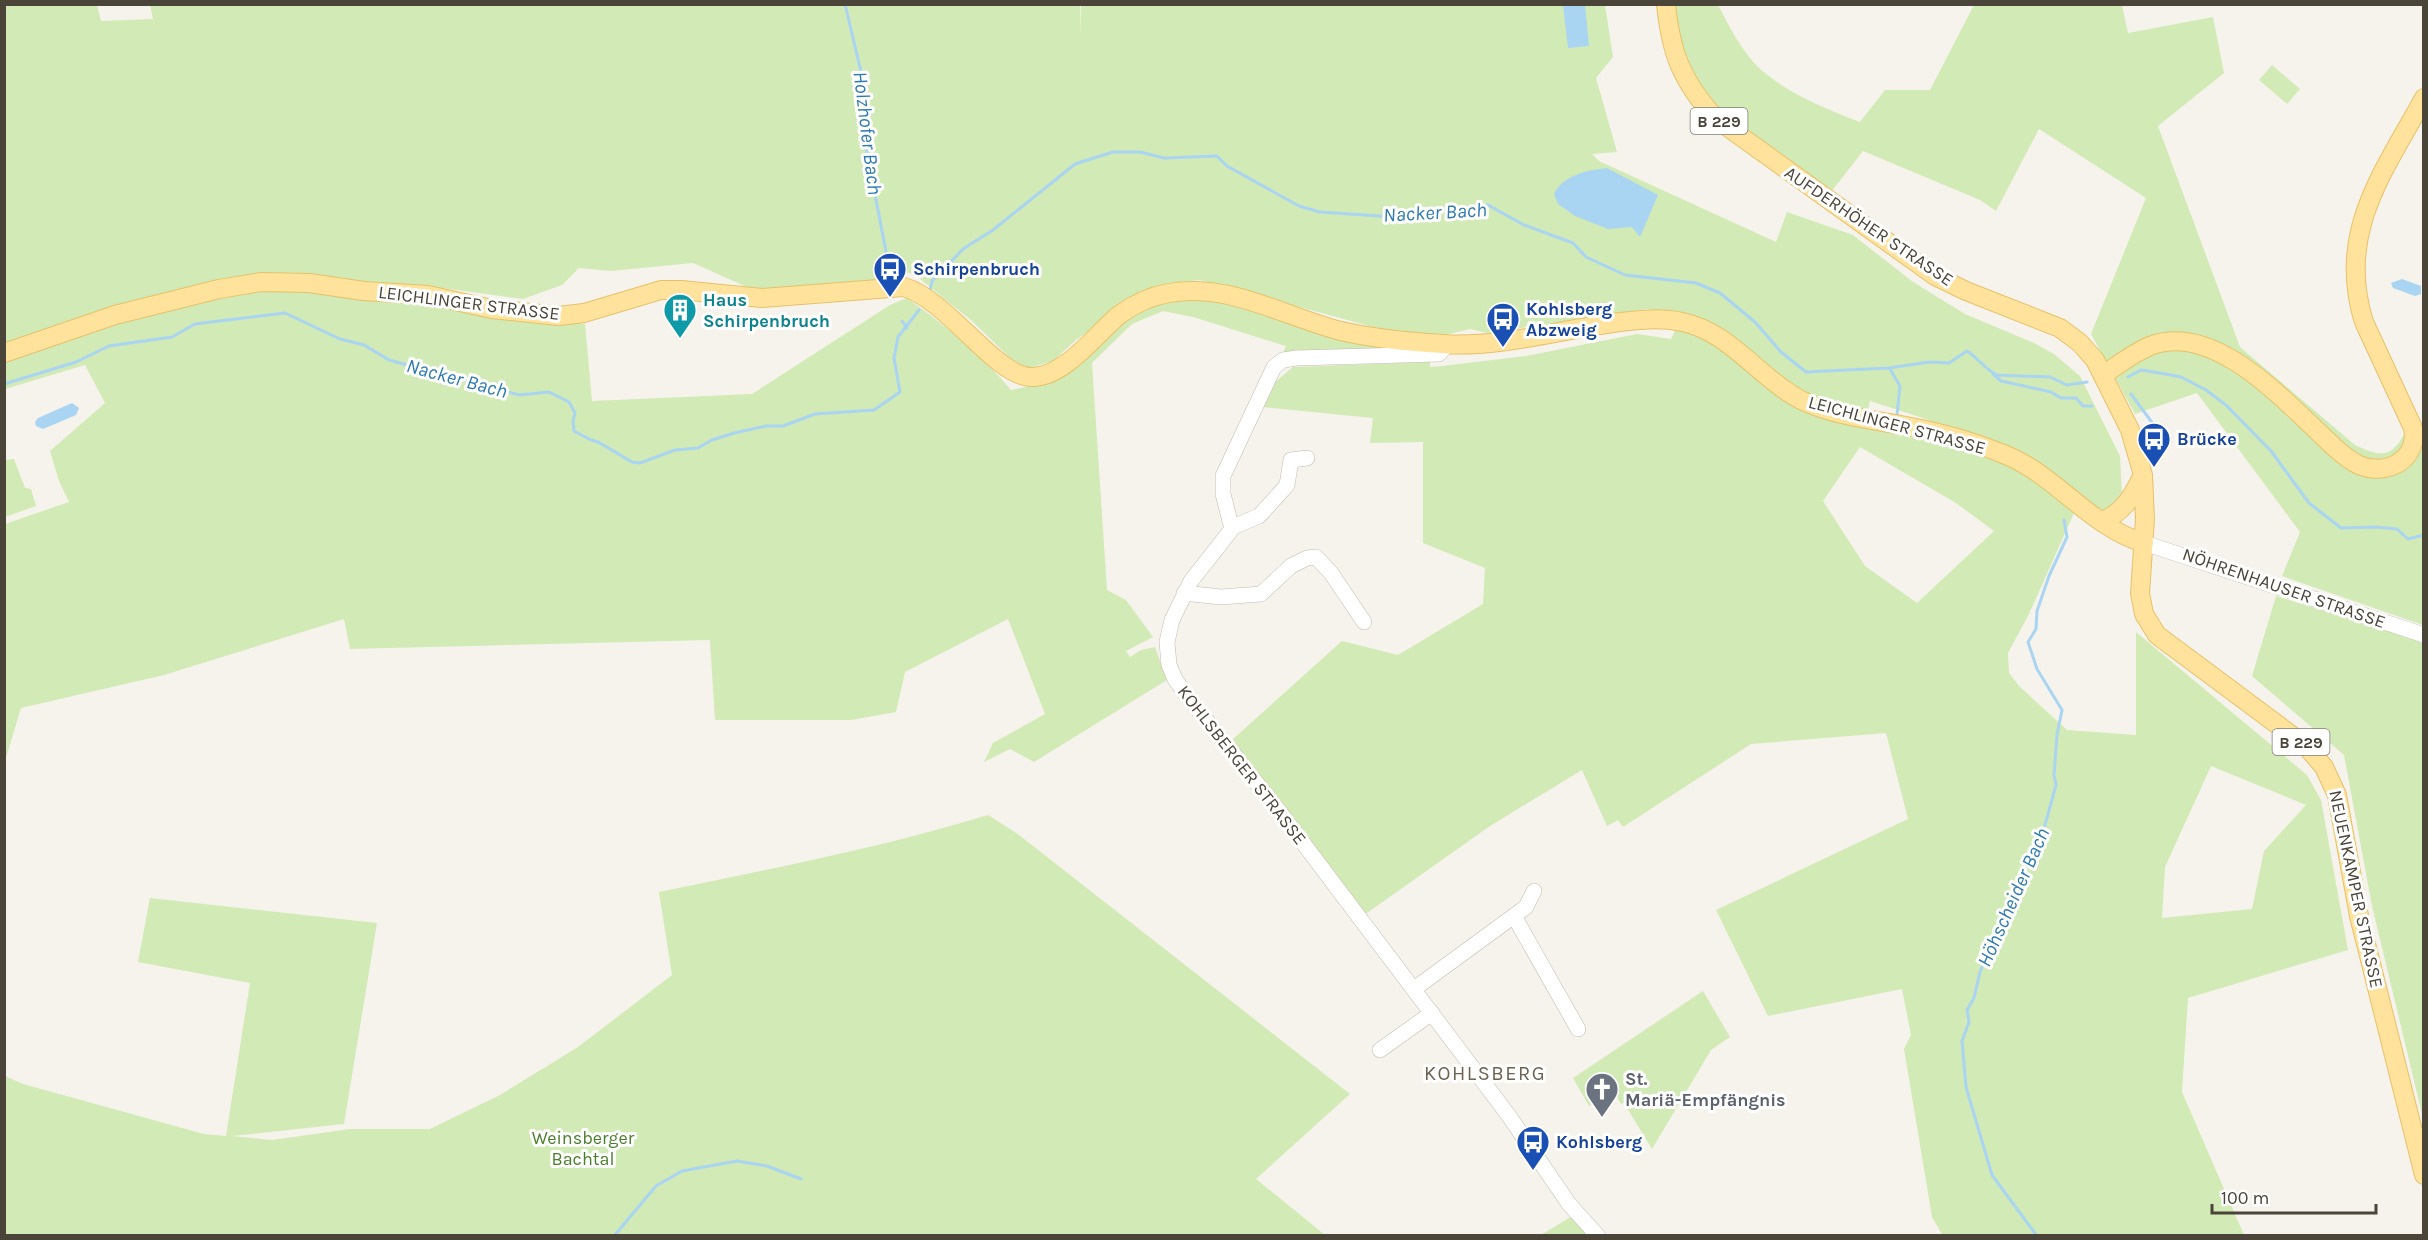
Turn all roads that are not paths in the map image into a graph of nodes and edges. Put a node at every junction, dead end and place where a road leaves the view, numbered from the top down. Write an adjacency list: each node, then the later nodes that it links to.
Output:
1 (1666, 4): 5 (main road, AUFDERHÖHER STRASSE / B 229)
2 (2424, 98): 5 (main road)
3 (1447, 345): 4 (main road, LEICHLINGER STRASSE); 8 (main road, LEICHLINGER STRASSE); 9 (street)
4 (4, 354)
5 (2103, 375): 7 (main road, AUFDERHÖHER STRASSE / B 229)
6 (1307, 458): 9 (street)
7 (2143, 475): 8 (main road); 10 (main road, AUFDERHÖHER STRASSE / B 229)
8 (2101, 521): 10 (main road, LEICHLINGER STRASSE)
9 (1233, 527): 11 (street, KOHLSBERGER STRASSE)
10 (2144, 543): 13 (street, NÖHRENHAUSER STRASSE); 20 (main road, NEUENKAMPER STRASSE / B 229)
11 (1184, 593): 12 (street); 16 (street, KOHLSBERGER STRASSE)
12 (1364, 622)
13 (2424, 635)
14 (1534, 891): 15 (street)
15 (1514, 916): 16 (street); 18 (street)
16 (1414, 989): 17 (street, KOHLSBERGER STRASSE)
17 (1432, 1013): 19 (street); 21 (street, KOHLSBERGER STRASSE)
18 (1578, 1029)
19 (1380, 1050)
20 (2424, 1175)
21 (1598, 1236)

